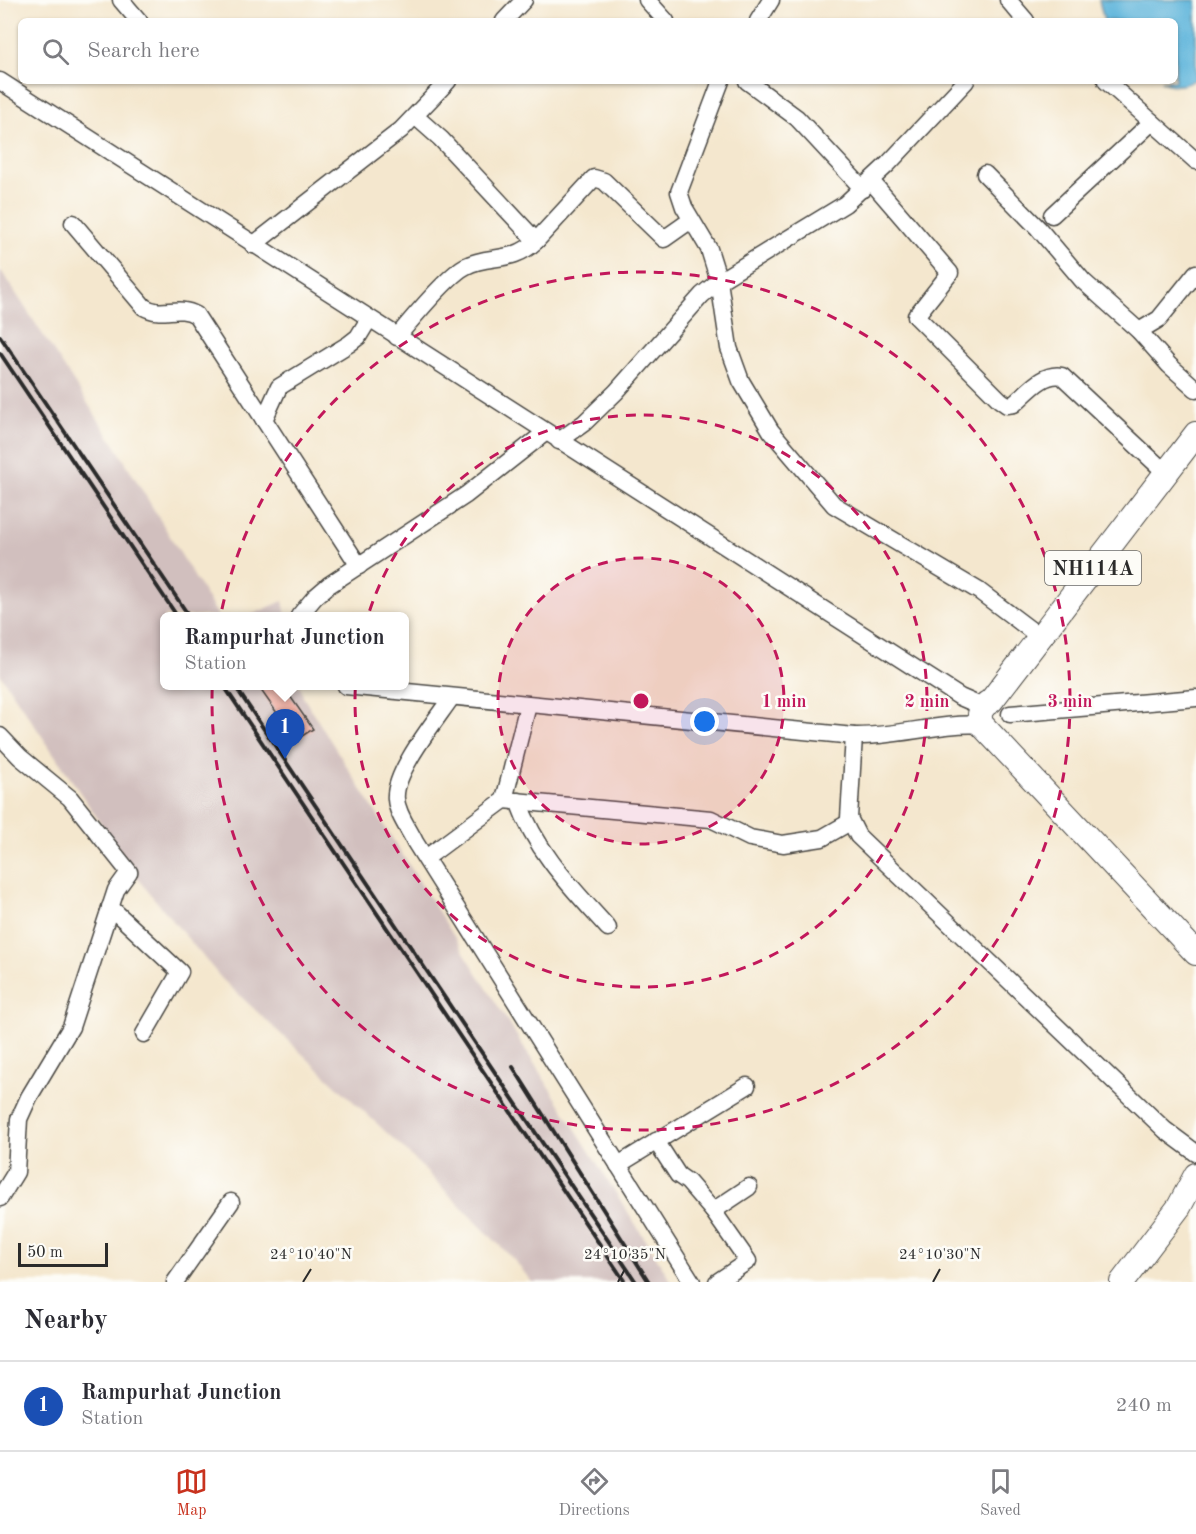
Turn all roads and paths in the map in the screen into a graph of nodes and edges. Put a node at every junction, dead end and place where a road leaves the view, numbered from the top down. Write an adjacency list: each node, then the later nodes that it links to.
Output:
1 (121, 0): 6 (street)
2 (524, 0): 7 (street)
3 (647, 0): 8 (street)
4 (771, 0): 9 (street)
5 (1008, 0): 10 (street)
6 (136, 18)
7 (507, 18)
8 (663, 18)
9 (760, 18)
10 (1022, 18)
11 (0, 81): 26 (street)
12 (445, 84): 17 (street)
13 (720, 84): 23 (street)
14 (751, 84): 21 (street)
15 (963, 84): 21 (street)
16 (1109, 84): 18 (street)
17 (415, 116): 25 (street); 26 (street)
18 (1152, 122): 19 (street); 22 (street)
19 (1196, 161)
20 (985, 174): 30 (street)
21 (867, 185): 28 (street); 36 (street)
22 (1052, 215)
23 (691, 220): 25 (street); 28 (street)
24 (73, 223): 33 (street)
25 (536, 241): 31 (street)
26 (253, 245): 29 (street)
27 (1196, 273): 30 (street)
28 (719, 281): 34 (street); 39 (street)
29 (369, 319): 31 (street); 33 (street)
30 (1140, 331): 32 (street)
31 (397, 337): 34 (street)
32 (1196, 389)
33 (264, 420): 37 (street)
34 (553, 437): 37 (street); 44 (street)
35 (1194, 440): 36 (highway, NH114A)
36 (1166, 473): 39 (highway, NH114A)
37 (359, 566): 38 (street)
38 (302, 612)
39 (1040, 637): 44 (highway, NH114A)
40 (381, 690): 41 (street)
41 (451, 698): 43 (street); 49 (street)
42 (1196, 698): 44 (street)
43 (528, 705): 46 (street); 47 (street)
44 (991, 716): 46 (street); 52 (highway)
45 (0, 735): 50 (street)
46 (854, 736): 48 (street)
47 (511, 801): 48 (street); 49 (street); 51 (street)
48 (850, 822): 56 (street)
49 (426, 858): 57 (street)
50 (110, 907): 53 (street); 60 (street)
51 (608, 928)
52 (1196, 953)
53 (144, 1034)
54 (747, 1086): 55 (street)
55 (656, 1142): 57 (street); 62 (street)
56 (1196, 1153)
57 (618, 1165): 64 (street)
58 (1196, 1175): 66 (highway)
59 (749, 1187): 62 (street)
60 (0, 1198)
61 (231, 1202): 63 (street)
62 (712, 1211): 65 (street)
63 (175, 1282)
64 (692, 1282)
65 (717, 1282)
66 (1122, 1282)

